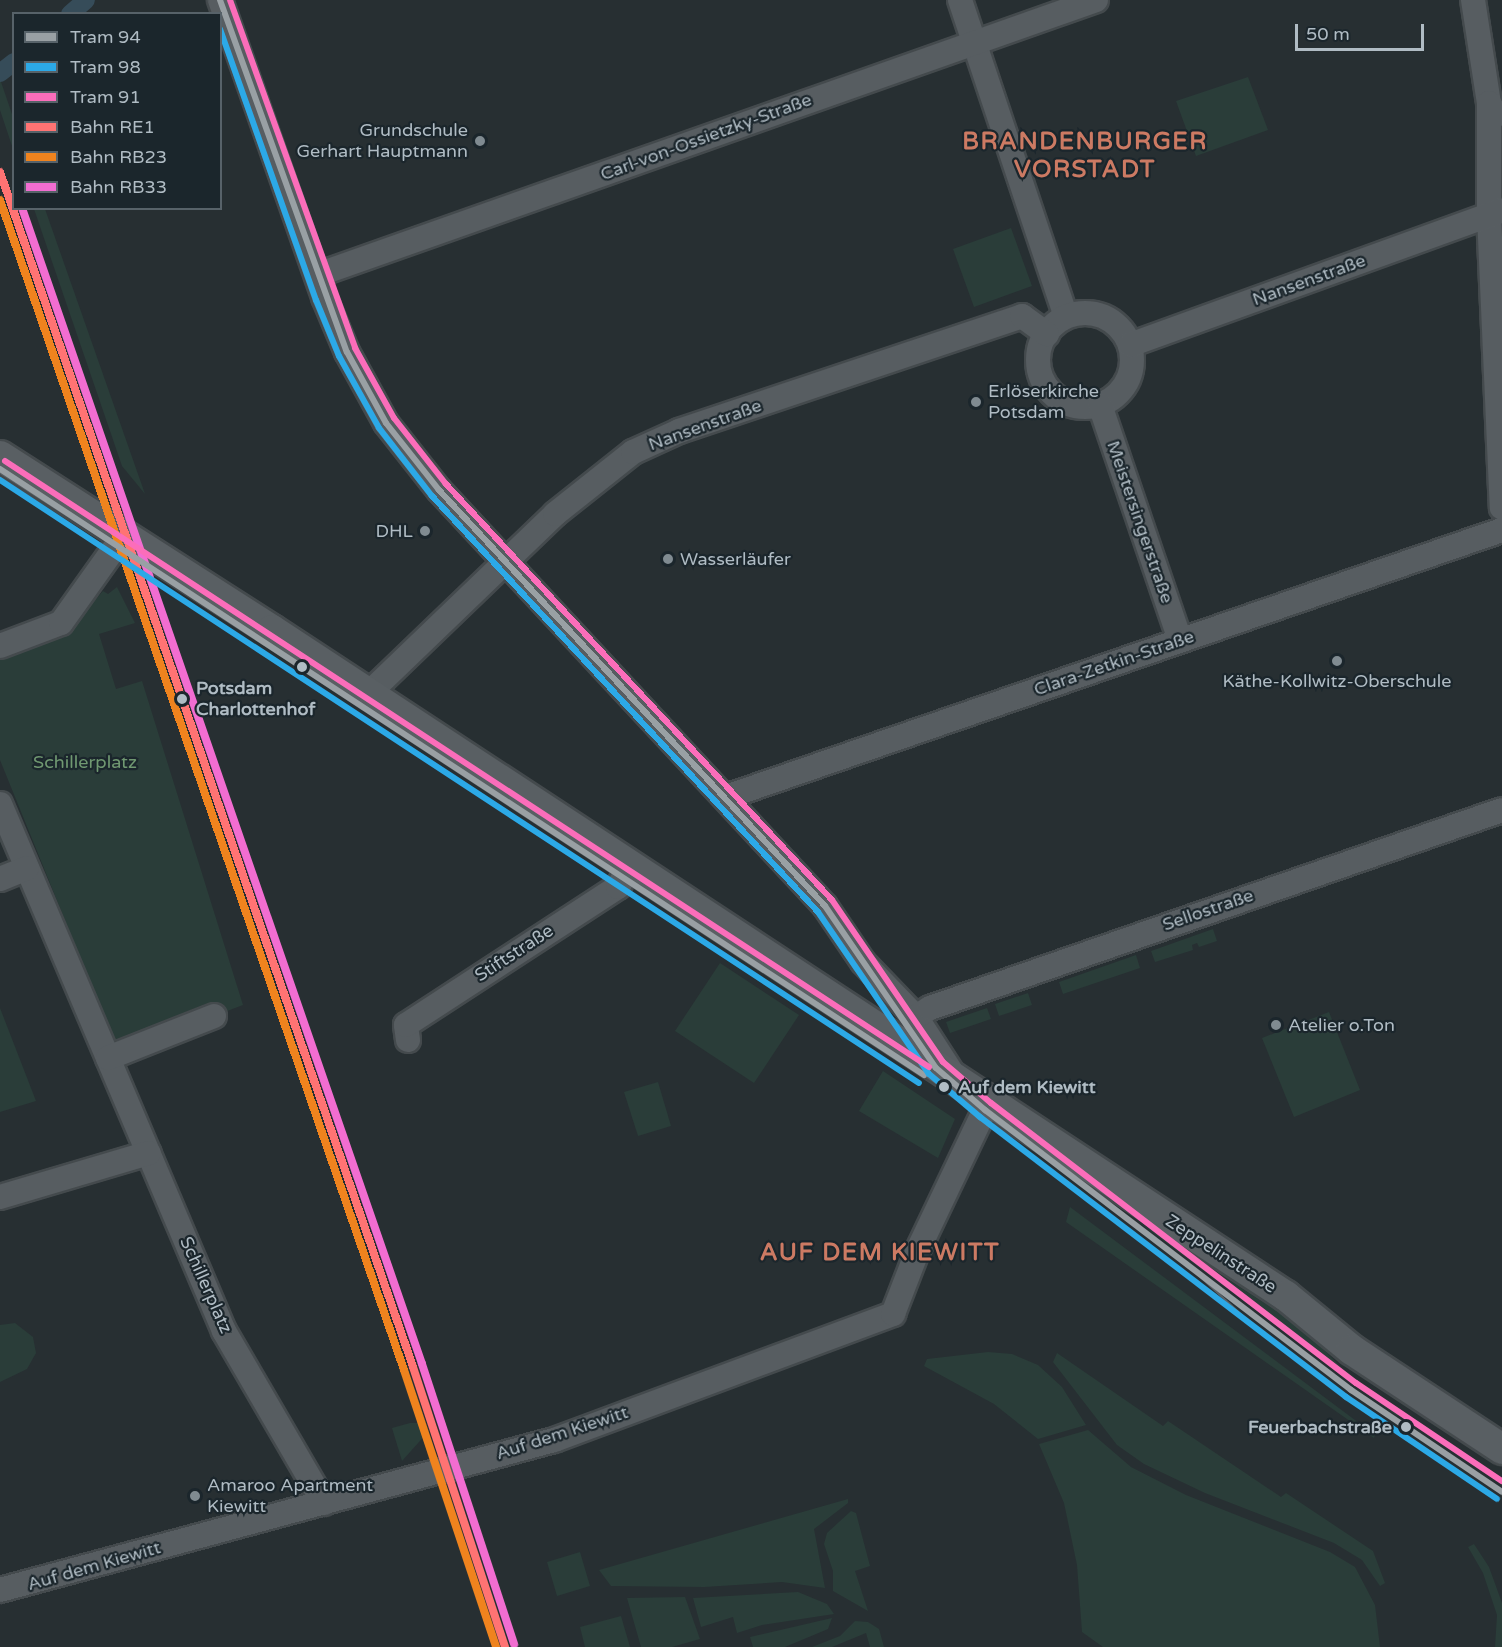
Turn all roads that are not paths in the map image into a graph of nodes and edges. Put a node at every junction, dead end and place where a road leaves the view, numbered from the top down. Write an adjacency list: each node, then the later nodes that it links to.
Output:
1 (220, 0): 9 (street)
2 (960, 0): 5 (street)
3 (1096, 0): 5 (street, Carl-von-Ossietzky-Straße)
4 (1473, 0): 6 (street)
5 (974, 41): 9 (street, Carl-von-Ossietzky-Straße); 10 (street)
6 (1489, 103): 7 (street); 8 (street)
7 (1502, 125)
8 (1495, 212): 12 (street, Nansenstraße); 15 (street)
9 (317, 275): 18 (street)
10 (1066, 317): 11 (street); 12 (street)
11 (1047, 334): 13 (street); 18 (street, Nansenstraße)
12 (1130, 345): 13 (street)
13 (1100, 405): 19 (street, Meistersingerstraße)
14 (0, 456): 17 (main road, Zeppelinstraße)
15 (1502, 508)
16 (1502, 530): 19 (street, Clara-Zetkin-Straße)
17 (123, 536): 20 (street); 21 (main road, Zeppelinstraße)
18 (506, 562): 21 (street, Nansenstraße); 22 (street)
19 (1180, 640): 22 (street, Clara-Zetkin-Straße)
20 (0, 646)
21 (367, 695): 26 (main road, Zeppelinstraße)
22 (726, 797): 29 (street)
23 (0, 804): 25 (street, Schillerplatz)
24 (1502, 810): 29 (street, Sellostraße)
25 (27, 868): 27 (street); 31 (street, Schillerplatz)
26 (629, 868): 30 (street, Stiftstraße); 32 (main road, Zeppelinstraße)
27 (0, 879)
28 (214, 1016): 31 (street)
29 (916, 1017): 32 (street)
30 (408, 1040)
31 (108, 1058): 34 (street, Schillerplatz)
32 (959, 1083): 33 (main road, Zeppelinstraße)
33 (988, 1103): 36 (main road, Zeppelinstraße); 37 (street, Auf dem Kiewitt)
34 (149, 1153): 35 (street); 37 (street, Schillerplatz)
35 (0, 1197)
36 (1502, 1449)
37 (324, 1503): 38 (street, Auf dem Kiewitt)
38 (0, 1590)

